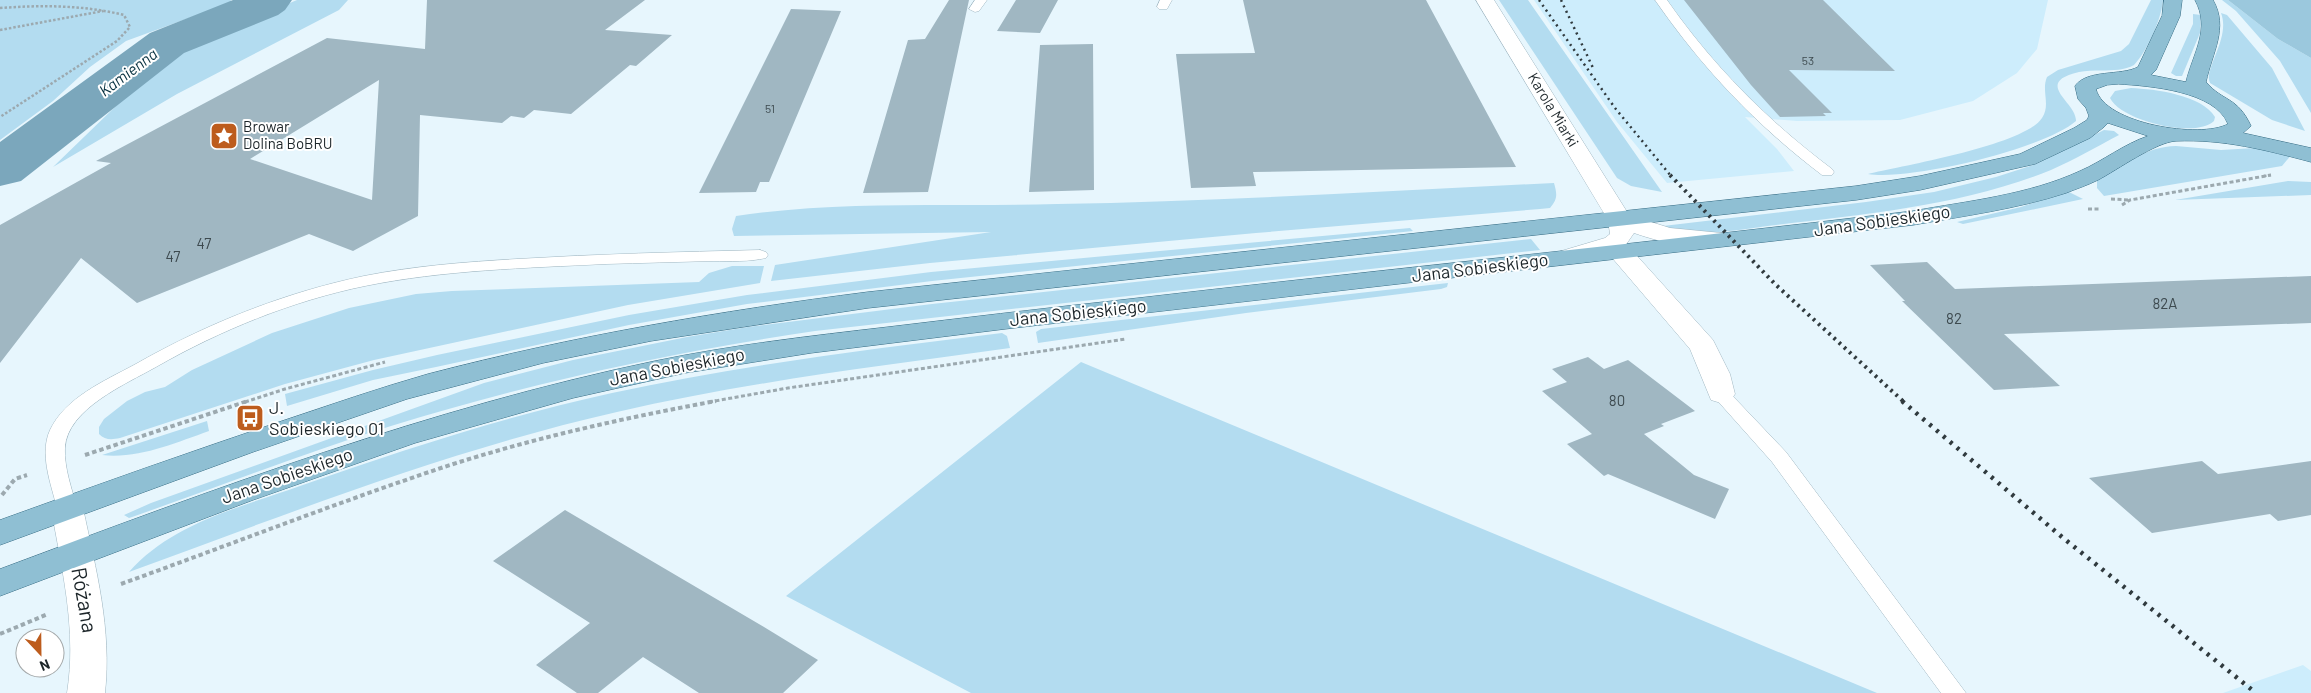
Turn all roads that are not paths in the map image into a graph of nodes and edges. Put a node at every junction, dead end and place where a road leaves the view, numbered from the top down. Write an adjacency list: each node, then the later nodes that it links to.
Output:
1 (1485, 0): 14 (street, Karola Miarki)
2 (1661, 0): 13 (lane)
3 (2173, 0): 5 (main road)
4 (2204, 0): 6 (main road)
5 (2120, 78): 6 (main road); 7 (main road)
6 (2207, 96): 8 (main road)
7 (2096, 108): 9 (main road); 14 (main road, Jana Sobieskiego)
8 (2231, 110): 10 (main road); 11 (main road)
9 (2173, 135): 10 (main road); 15 (main road, Jana Sobieskiego)
10 (2223, 136): 12 (main road)
11 (2311, 137)
12 (2311, 155)
13 (1827, 172)
14 (1620, 220): 15 (street); 18 (street); 20 (main road, Jana Sobieskiego)
15 (1747, 238): 16 (main road, Jana Sobieskiego)
16 (1620, 252): 18 (main road, Jana Sobieskiego); 19 (street)
17 (760, 255): 20 (lane)
18 (1556, 259): 22 (main road, Jana Sobieskiego)
19 (1721, 394): 25 (lane)
20 (68, 508): 21 (main road, Jana Sobieskiego); 22 (street, Różana)
21 (0, 533)
22 (76, 554): 23 (main road, Jana Sobieskiego); 24 (street, Różana)
23 (0, 583)
24 (86, 693)
25 (1954, 693)

